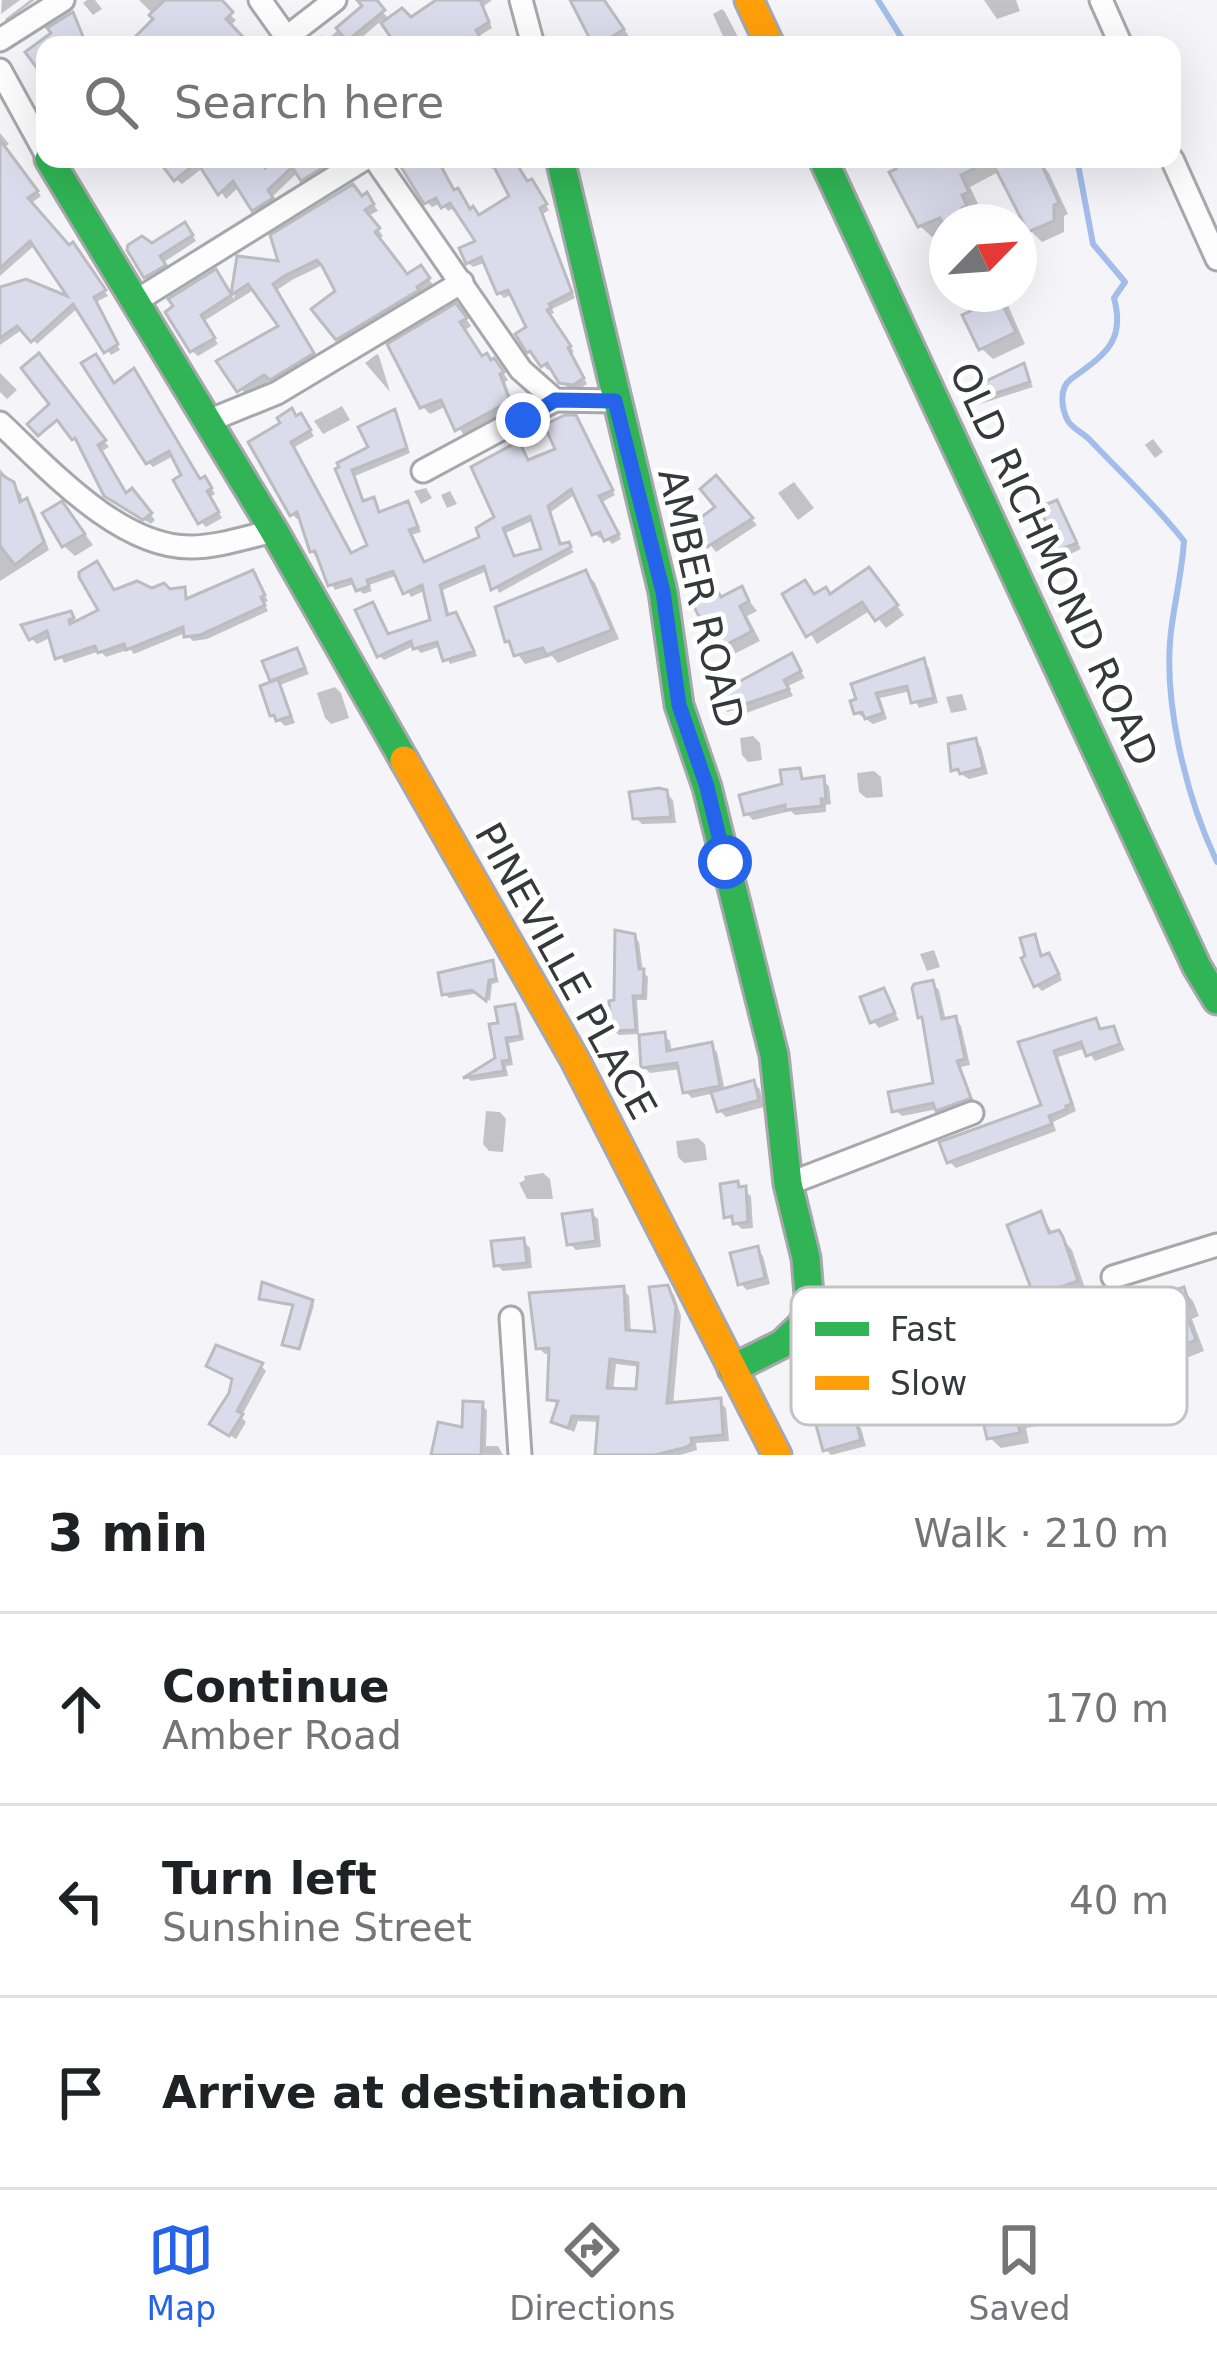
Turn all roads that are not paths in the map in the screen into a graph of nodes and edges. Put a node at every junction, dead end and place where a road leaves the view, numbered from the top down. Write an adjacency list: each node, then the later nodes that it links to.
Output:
1 (63, 0): 12 (street)
2 (260, 0): 7 (street)
3 (335, 0): 8 (street)
4 (521, 0): 9 (street)
5 (749, 0): 10 (street)
6 (1101, 0): 11 (street)
7 (279, 36)
8 (283, 36)
9 (530, 36)
10 (766, 36)
11 (1117, 36)
12 (0, 40)
13 (0, 70): 14 (street)
14 (36, 128)
15 (61, 168): 23 (street, PINEVILLE PLACE)
16 (350, 168): 23 (street)
17 (381, 168): 22 (street)
18 (562, 168): 25 (street, AMBER ROAD)
19 (827, 168): 30 (street, OLD RICHMOND ROAD)
20 (1176, 168): 21 (street)
21 (1217, 259)
22 (462, 282): 24 (street); 26 (street)
23 (136, 301): 26 (street, PINEVILLE PLACE)
24 (555, 400): 25 (street); 28 (street)
25 (615, 401): 32 (street, AMBER ROAD)
26 (208, 421): 29 (street, PINEVILLE PLACE)
27 (0, 423): 29 (street)
28 (423, 471)
29 (274, 531): 38 (street, PINEVILLE PLACE)
30 (1217, 1000)
31 (972, 1113): 32 (street)
32 (788, 1184): 35 (street, AMBER ROAD)
33 (1217, 1245): 34 (street)
34 (1113, 1277)
35 (808, 1287)
36 (511, 1318): 39 (street)
37 (791, 1335): 38 (street, AMBER ROAD)
38 (732, 1370): 40 (street, PINEVILLE PLACE)
39 (520, 1455)
40 (778, 1455)

